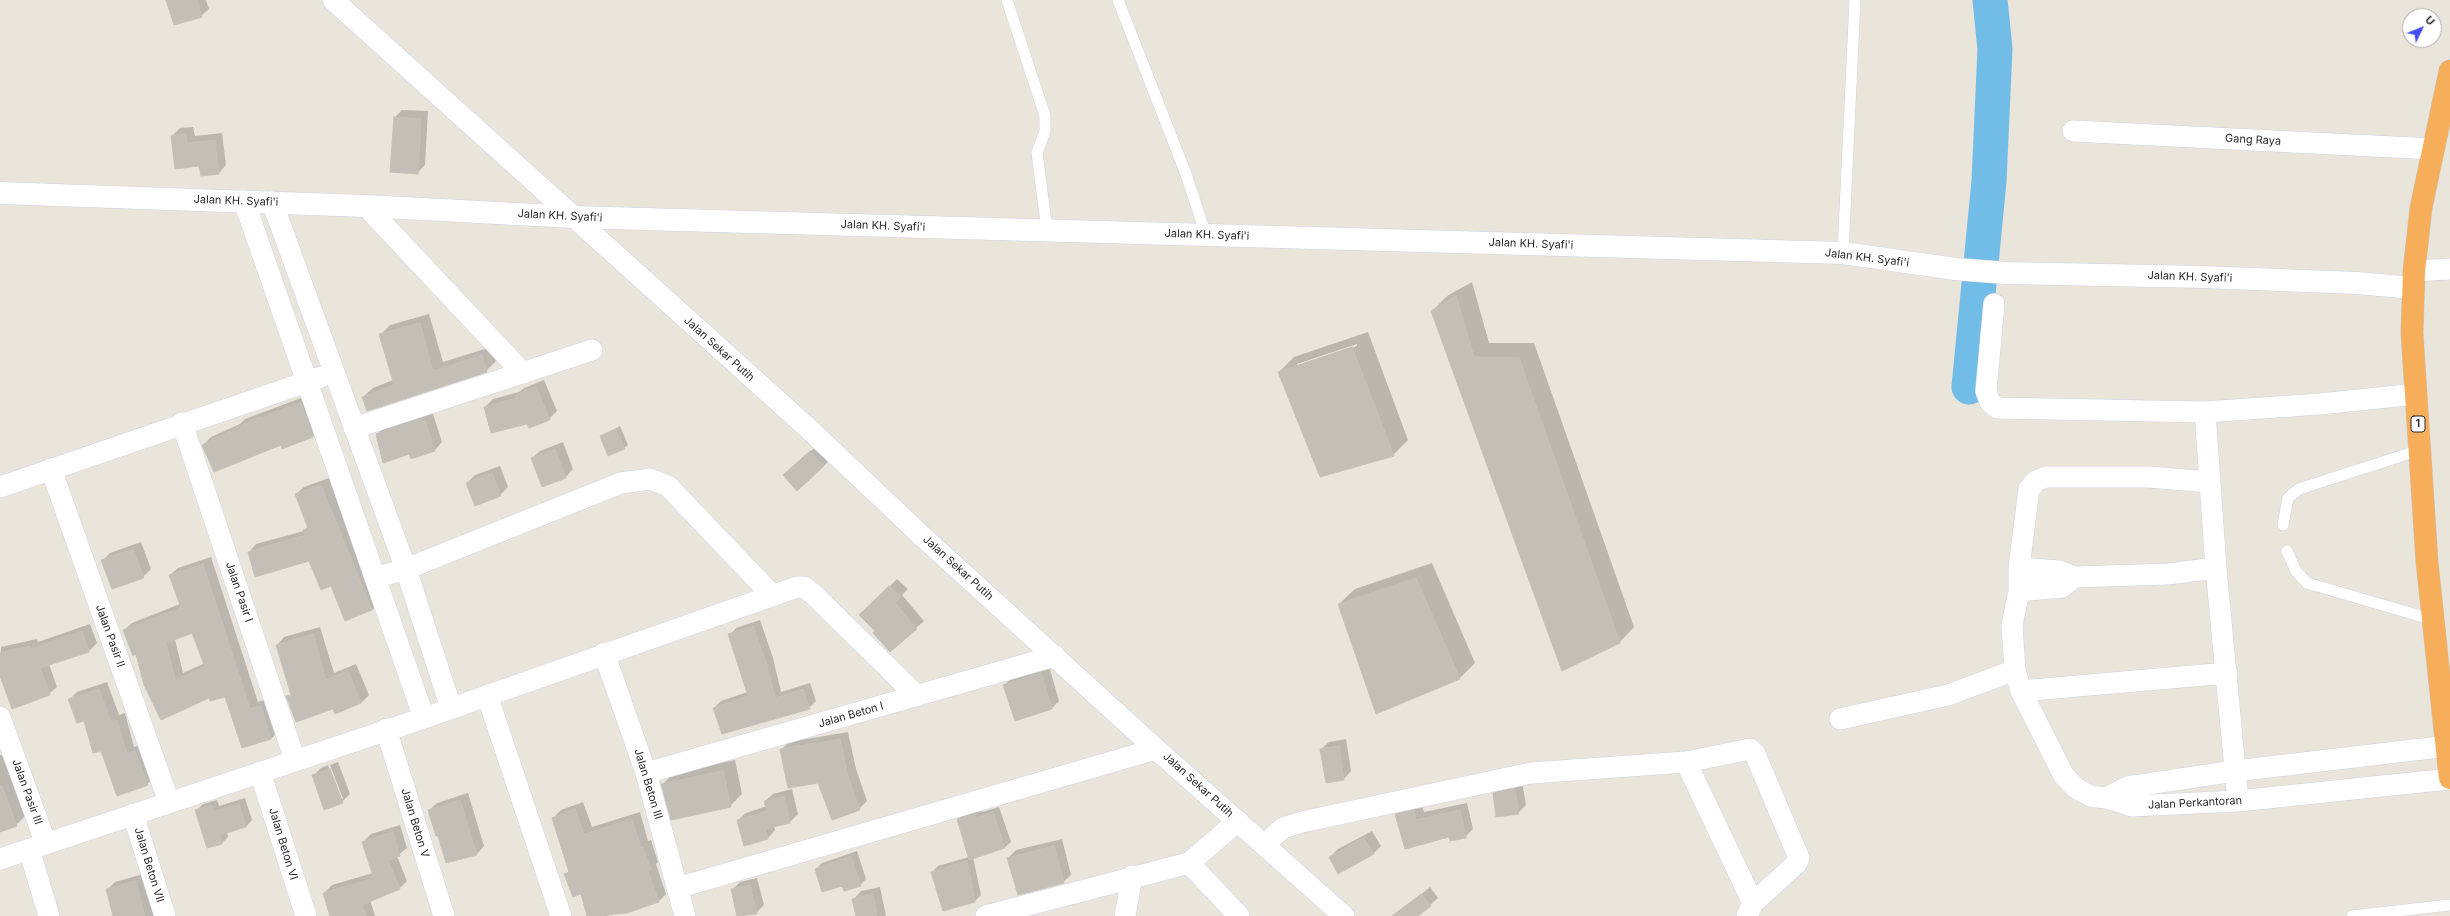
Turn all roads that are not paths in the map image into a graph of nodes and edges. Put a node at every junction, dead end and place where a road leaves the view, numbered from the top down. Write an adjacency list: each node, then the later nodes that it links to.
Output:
1 (333, 0): 12 (street, Jalan Sekar Putih)
2 (1007, 0): 13 (lane)
3 (1118, 0): 14 (lane)
4 (1855, 0): 15 (lane)
5 (2450, 71): 7 (highway, 1)
6 (2074, 131): 7 (street, Gang Raya)
7 (2433, 149): 17 (highway, 1)
8 (0, 193): 9 (main road, Jalan KH. Syafi'i)
9 (244, 201): 10 (main road, Jalan KH. Syafi'i); 22 (street)
10 (272, 202): 11 (main road, Jalan KH. Syafi'i); 21 (street)
11 (366, 206): 12 (main road, Jalan KH. Syafi'i); 20 (street)
12 (573, 217): 13 (main road, Jalan KH. Syafi'i); 42 (street, Jalan Sekar Putih)
13 (1047, 230): 14 (main road, Jalan KH. Syafi'i)
14 (1206, 235): 15 (main road, Jalan KH. Syafi'i)
15 (1843, 253): 17 (main road, Jalan KH. Syafi'i)
16 (2450, 269): 17 (street)
17 (2414, 279): 23 (highway, 1)
18 (1994, 304): 24 (street)
19 (592, 350): 20 (street)
20 (523, 373): 26 (street)
21 (334, 374): 22 (street); 26 (street)
22 (307, 381): 25 (street); 37 (street)
23 (2416, 394): 24 (street); 27 (highway, 1)
24 (2205, 412): 29 (street)
25 (182, 423): 28 (street); 57 (street, Jalan Pasir I)
26 (354, 428): 35 (street)
27 (2420, 450): 31 (lane); 40 (highway, 1)
28 (51, 469): 30 (street); 68 (street, Jalan Pasir II)
29 (2210, 482): 33 (street, Jalan Perkantoran); 34 (street)
30 (0, 487)
31 (2283, 525)
32 (2287, 551): 40 (lane)
33 (2019, 568): 36 (street); 38 (street, Jalan Perkantoran)
34 (2216, 568): 36 (street); 44 (street)
35 (406, 569): 37 (street); 39 (street); 49 (street)
36 (2075, 577): 38 (street)
37 (375, 578): 51 (street)
38 (2019, 591): 43 (street, Jalan Perkantoran)
39 (773, 596): 41 (street); 48 (street)
40 (2434, 620): 45 (highway, 1)
41 (604, 653): 47 (street); 62 (street, Jalan Beton III)
42 (1055, 656): 48 (street, Jalan Beton I); 55 (street, Jalan Sekar Putih)
43 (2016, 670): 46 (street, Jalan Perkantoran); 52 (street)
44 (2227, 673): 46 (street); 60 (street)
45 (2446, 687): 54 (highway, 1)
46 (2021, 691): 66 (street, Jalan Perkantoran)
47 (487, 695): 49 (street); 83 (street)
48 (917, 696): 62 (street, Jalan Beton I)
49 (452, 708): 51 (street)
50 (0, 717): 72 (street, Jalan Pasir III)
51 (424, 718): 53 (street)
52 (1840, 719)
53 (386, 729): 57 (street); 82 (street, Jalan Beton V)
54 (2448, 746): 56 (street); 63 (highway, 1)
55 (1156, 749): 70 (street, Jalan Sekar Putih); 76 (street)
56 (2346, 758): 59 (street); 64 (street)
57 (295, 760): 61 (street)
58 (1686, 762): 71 (street); 78 (street); 78 (street)
59 (2278, 766): 60 (street); 65 (street)
60 (2235, 771): 66 (street); 67 (street)
61 (260, 772): 68 (street); 81 (street, Jalan Beton VI)
62 (646, 773): 76 (street, Jalan Beton III)
63 (2450, 779): 64 (street, Jalan Perkantoran)
64 (2349, 789): 65 (street, Jalan Perkantoran)
65 (2282, 796): 67 (street, Jalan Perkantoran)
66 (2106, 798): 67 (street, Jalan Perkantoran)
67 (2238, 801)
68 (169, 802): 69 (street)
69 (133, 814): 72 (street); 80 (street, Jalan Beton VII)
70 (1238, 821): 71 (street, Jalan Sekar Putih); 74 (street)
71 (1265, 844): 88 (street, Jalan Sekar Putih)
72 (37, 847): 73 (street); 79 (street, Jalan Pasir III)
73 (0, 859)
74 (1189, 863): 75 (street); 87 (street)
75 (1134, 876): 85 (street); 86 (street)
76 (676, 888): 84 (street, Jalan Beton III)
77 (2450, 905): 89 (lane)
78 (1750, 910)
79 (49, 916)
80 (165, 916)
81 (306, 916)
82 (444, 916)
83 (562, 916)
84 (685, 916)
85 (986, 916)
86 (1125, 916)
87 (1239, 916)
88 (1344, 916)
89 (2352, 916)

